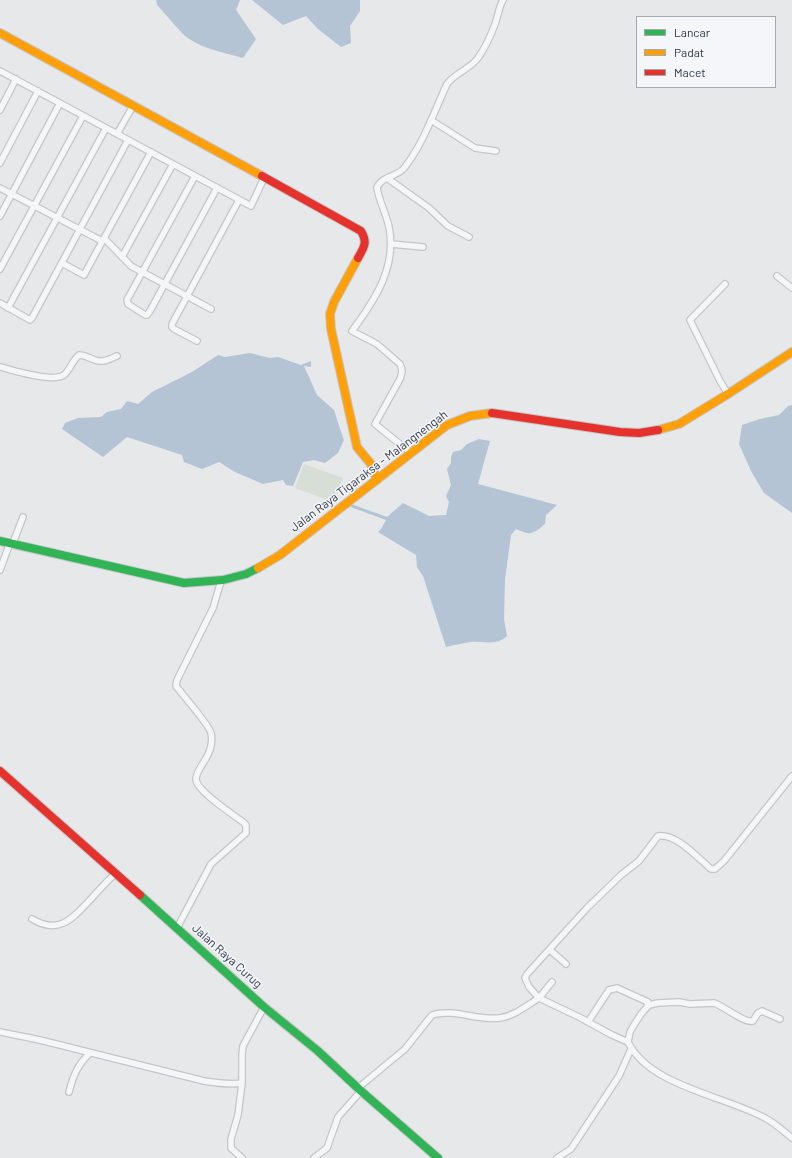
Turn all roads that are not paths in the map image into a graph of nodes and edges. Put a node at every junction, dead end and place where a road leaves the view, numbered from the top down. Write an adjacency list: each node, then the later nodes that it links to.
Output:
1 (503, 0): 10 (street)
2 (0, 33): 7 (street)
3 (0, 70): 4 (street)
4 (16, 79): 5 (street); 8 (street)
5 (38, 91): 6 (street); 16 (street)
6 (60, 103): 9 (street); 23 (street)
7 (133, 106): 12 (street); 19 (street)
8 (0, 110)
9 (83, 116): 11 (street); 25 (street)
10 (431, 120): 14 (street); 20 (street)
11 (106, 128): 12 (street); 27 (street)
12 (117, 134): 13 (street)
13 (128, 140): 15 (street); 28 (street)
14 (496, 151)
15 (151, 152): 17 (street); 30 (street)
16 (0, 163)
17 (173, 164): 18 (street); 33 (street)
18 (195, 176): 22 (street); 36 (street)
19 (264, 178): 24 (street); 51 (street)
20 (387, 178): 29 (street); 31 (street)
21 (0, 188): 23 (street)
22 (217, 188): 24 (street); 38 (street)
23 (12, 194): 25 (street); 26 (street)
24 (239, 200): 41 (street)
25 (34, 205): 27 (street); 35 (street)
26 (0, 216)
27 (57, 217): 28 (street); 43 (street)
28 (80, 229): 30 (street); 34 (street)
29 (469, 237)
30 (103, 239): 33 (street); 34 (street)
31 (391, 244): 32 (street); 50 (street)
32 (422, 247)
33 (122, 257): 36 (street)
34 (62, 263): 43 (street)
35 (0, 269)
36 (142, 272): 38 (street); 38 (street)
37 (777, 276): 40 (street)
38 (165, 284): 41 (street)
39 (726, 284): 49 (street)
40 (792, 288)
41 (188, 297): 44 (street); 45 (street)
42 (0, 304): 43 (street)
43 (8, 308)
44 (210, 309)
45 (197, 341)
46 (792, 352): 49 (street, Jalan Raya Tigaraksa - Malangnengah)
47 (117, 356): 48 (street)
48 (0, 367)
49 (728, 394): 50 (street, Jalan Raya Tigaraksa - Malangnengah)
50 (411, 454): 51 (street, Jalan Raya Tigaraksa - Malangnengah)
51 (378, 480): 56 (street, Jalan Raya Tigaraksa - Malangnengah)
52 (23, 517): 54 (street)
53 (0, 541): 54 (street, Jalan Raya Tigaraksa - Malangnengah)
54 (12, 543): 55 (street); 56 (street, Jalan Raya Tigaraksa - Malangnengah)
55 (0, 570)
56 (221, 581): 61 (street)
57 (0, 772): 59 (street, Jalan Raya Curug)
58 (792, 776): 62 (street)
59 (116, 873): 60 (street); 61 (street, Jalan Raya Curug)
60 (32, 919)
61 (177, 928): 67 (street, Jalan Raya Curug)
62 (550, 950): 63 (street); 65 (street)
63 (566, 964)
64 (552, 982): 65 (street)
65 (538, 998): 69 (street); 75 (street)
66 (647, 1006): 68 (street); 69 (street); 71 (street)
67 (264, 1007): 74 (street); 75 (street, Jalan Raya Curug)
68 (780, 1019)
69 (588, 1022): 71 (street)
70 (0, 1032): 73 (street)
71 (628, 1042): 72 (street)
72 (631, 1048): 77 (street); 81 (street)
73 (90, 1053): 74 (street); 76 (street)
74 (242, 1083): 78 (street)
75 (360, 1090): 79 (street); 80 (street, Jalan Raya Curug)
76 (69, 1092)
77 (792, 1138)
78 (242, 1158)
79 (314, 1158)
80 (438, 1158)
81 (557, 1158)

